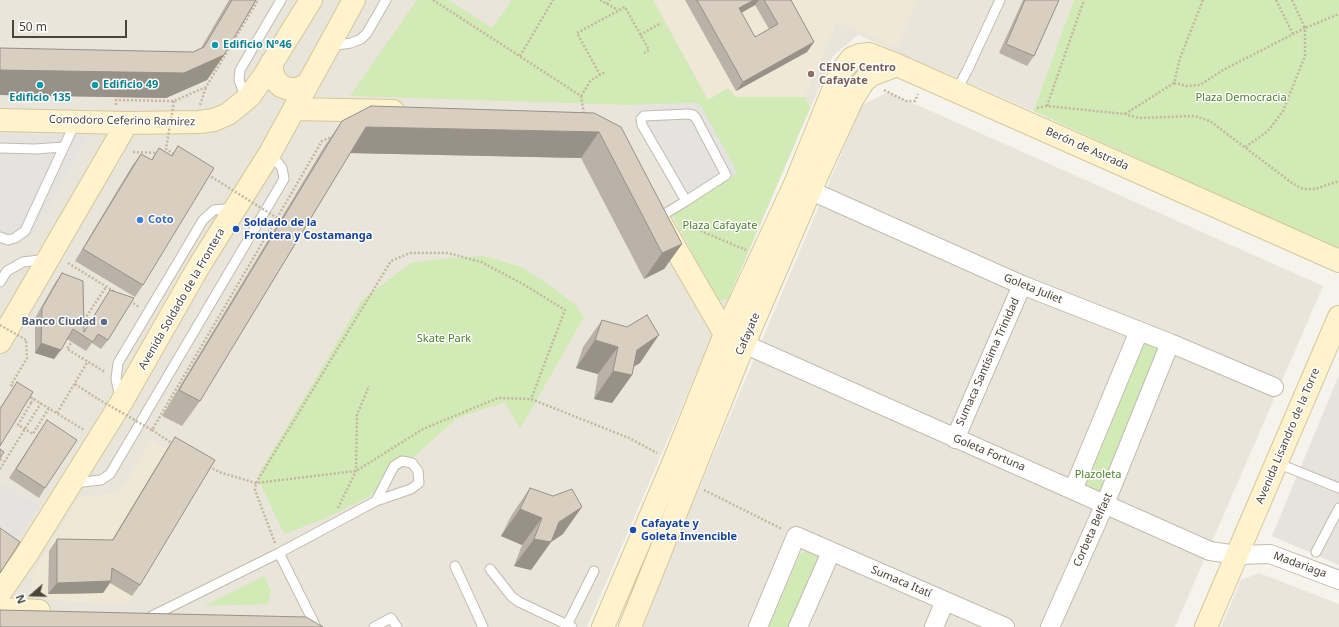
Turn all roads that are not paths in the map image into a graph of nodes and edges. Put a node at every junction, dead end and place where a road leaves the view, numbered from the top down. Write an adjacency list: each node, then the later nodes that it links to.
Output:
1 (281, 0): 12 (lane)
2 (311, 0): 7 (street)
3 (386, 0): 6 (lane)
4 (1000, 0): 11 (lane)
5 (348, 4): 6 (street, Avenida Soldado de la Frontera)
6 (327, 47): 10 (street, Avenida Soldado de la Frontera)
7 (272, 62): 10 (street); 12 (street)
8 (897, 65): 9 (street, Berón de Astrada); 11 (street, Berón de Astrada); 21 (street, Cafayate)
9 (840, 73): 21 (street, Cafayate)
10 (306, 85): 13 (street, Avenida Soldado de la Frontera)
11 (956, 91): 28 (street, Berón de Astrada)
12 (244, 101): 17 (street, Comodoro Ceferino Ramirez)
13 (294, 109): 14 (street); 20 (street, Avenida Soldado de la Frontera)
14 (409, 111)
15 (0, 120): 16 (street, Comodoro Ceferino Ramirez)
16 (75, 122): 17 (street, Comodoro Ceferino Ramirez); 18 (lane)
17 (127, 123): 27 (street)
18 (64, 147): 19 (lane); 26 (lane)
19 (0, 148)
20 (270, 153): 24 (street, Avenida Soldado de la Frontera); 41 (lane)
21 (802, 188): 30 (street, Goleta Juliet); 33 (street, Cafayate); 36 (street, Cafayate)
22 (647, 199): 25 (street)
23 (686, 201): 23 (lane); 25 (lane)
24 (236, 208): 38 (street, Avenida Soldado de la Frontera); 38 (lane)
25 (661, 223): 33 (street)
26 (0, 237)
27 (58, 261): 29 (lane); 34 (street)
28 (1339, 261)
29 (0, 282)
30 (1022, 285): 32 (street, Goleta Juliet); 39 (street, Sumaca Santísima Trinidad)
31 (1339, 317): 40 (street, Avenida Lisandro de la Torre)
32 (1139, 331): 35 (street, Goleta Juliet); 43 (street)
33 (725, 334): 36 (street); 66 (street, Cafayate)
34 (0, 342)
35 (1170, 343): 37 (street, Goleta Juliet); 45 (street, Corbeta Belfast)
36 (744, 344): 39 (street, Goleta Fortuna); 67 (street, Cafayate)
37 (1274, 387)
38 (121, 403): 41 (street, Avenida Soldado de la Frontera)
39 (955, 439): 43 (street, Goleta Fortuna)
40 (1277, 463): 42 (lane); 50 (street, Avenida Lisandro de la Torre)
41 (72, 483): 55 (street, Avenida Soldado de la Frontera)
42 (1339, 488)
43 (1073, 490): 45 (street, Goleta Fortuna)
44 (376, 501): 44 (lane); 49 (lane)
45 (1105, 504): 50 (street, Goleta Fortuna); 72 (street, Corbeta Belfast)
46 (1339, 508): 48 (lane)
47 (831, 552): 56 (street, Sumaca Itatí); 68 (street, Sumaca Itatí); 69 (street)
48 (1316, 552)
49 (279, 553): 59 (lane); 62 (lane)
50 (1237, 555): 54 (street, Madariaga); 73 (street, Avenida Lisandro de la Torre)
51 (455, 566): 65 (lane)
52 (490, 569): 61 (lane)
53 (594, 571): 61 (lane)
54 (1339, 580)
55 (0, 592)
56 (945, 601): 70 (street); 71 (street, Sumaca Itatí)
57 (0, 610): 58 (street)
58 (56, 612)
59 (144, 616): 60 (street)
60 (190, 618)
61 (569, 626)
62 (316, 627)
63 (374, 627): 64 (lane)
64 (397, 627)
65 (483, 627)
66 (603, 627)
67 (630, 627)
68 (758, 627)
69 (798, 627)
70 (934, 627)
71 (1006, 627)
72 (1050, 627)
73 (1206, 627)

